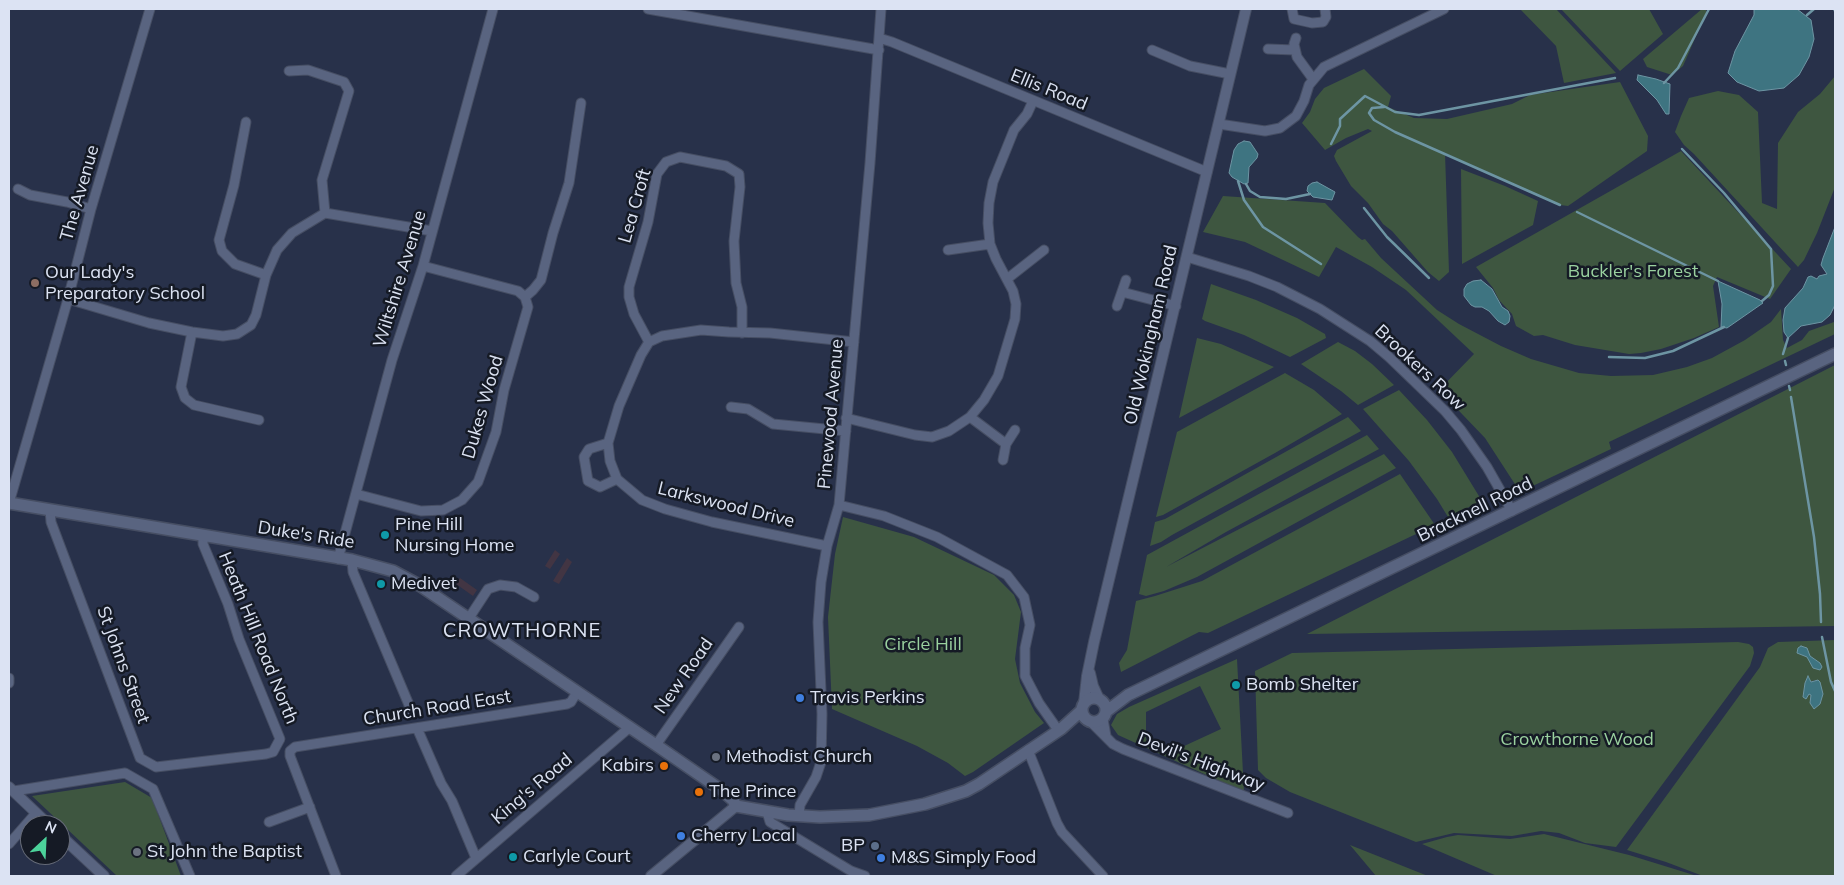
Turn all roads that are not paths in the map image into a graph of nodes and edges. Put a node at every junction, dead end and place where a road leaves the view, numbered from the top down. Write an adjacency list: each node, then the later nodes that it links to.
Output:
1 (150, 9): 24 (street, The Avenue)
2 (493, 9): 26 (street, Wiltshire Avenue)
3 (648, 9): 12 (street)
4 (881, 9): 9 (street, Pinewood Avenue)
5 (1246, 9): 16 (street, Old Wokingham Road)
6 (1292, 9): 7 (street)
7 (1325, 9)
8 (1444, 9): 17 (street)
9 (879, 38): 12 (street, Pinewood Avenue); 18 (street, Ellis Road)
10 (1296, 38): 14 (street)
11 (1268, 49): 14 (street)
12 (879, 50): 43 (street, Pinewood Avenue)
13 (1152, 50): 16 (street)
14 (1295, 50): 17 (street)
15 (289, 72): 25 (street)
16 (1230, 74): 21 (street, Old Wokingham Road)
17 (1313, 79): 21 (street)
18 (1033, 101): 22 (street, Ellis Road); 27 (street)
19 (581, 103): 36 (street)
20 (246, 122): 32 (street)
21 (1219, 124): 22 (street, Old Wokingham Road)
22 (1207, 172): 30 (street, Old Wokingham Road)
23 (18, 189): 24 (street)
24 (91, 209): 37 (street, The Avenue)
25 (325, 212): 26 (street); 32 (street)
26 (432, 231): 31 (street, Wiltshire Avenue)
27 (990, 244): 28 (street); 33 (street)
28 (948, 250)
29 (1044, 250): 33 (street)
30 (1187, 257): 39 (street, Old Wokingham Road); 59 (street, Brookers Row)
31 (423, 266): 36 (street); 55 (street, Wiltshire Avenue)
32 (266, 275): 40 (street)
33 (1007, 279): 46 (street)
34 (1126, 280): 35 (street)
35 (1122, 292): 38 (street); 39 (street)
36 (525, 297): 55 (street, Dukes Wood)
37 (68, 299): 40 (street); 56 (street, The Avenue)
38 (1117, 306)
39 (1176, 306): 67 (street, Old Wokingham Road)
40 (192, 332): 48 (street)
41 (742, 333): 42 (street); 42 (street, Lea Croft); 43 (street)
42 (649, 342): 51 (street)
43 (854, 342): 47 (street, Pinewood Avenue)
44 (1835, 354): 59 (main road, Bracknell Road)
45 (731, 407): 50 (street)
46 (970, 417): 47 (street); 52 (street)
47 (846, 418): 50 (street, Pinewood Avenue)
48 (259, 420)
49 (1015, 430): 52 (street)
50 (846, 431): 57 (street, Pinewood Avenue)
51 (608, 443): 54 (street); 54 (street)
52 (1006, 444): 53 (street)
53 (1003, 460)
54 (617, 479): 61 (street, Larkswood Drive)
55 (356, 494): 62 (street, Wiltshire Avenue)
56 (9, 503): 58 (main road, Duke's Ride)
57 (839, 505): 61 (street, Pinewood Avenue); 75 (street)
58 (50, 510): 60 (main road, Duke's Ride); 78 (street, St Johns Street)
59 (1512, 511): 71 (main road, Bracknell Road)
60 (203, 536): 62 (main road, Duke's Ride); 78 (street, Heath Hill Road North)
61 (827, 546): 85 (street, Pinewood Avenue)
62 (338, 559): 63 (main road, Duke's Ride)
63 (352, 560): 65 (main road, Duke's Ride); 72 (street)
64 (534, 597): 65 (street)
65 (469, 618): 70 (main road, Duke's Ride)
66 (739, 627): 76 (street, New Road)
67 (1089, 669): 71 (street, Old Wokingham Road); 71 (street, Old Wokingham Road)
68 (9, 678): 69 (street)
69 (9, 683)
70 (577, 692): 73 (main road, Duke's Ride); 74 (street, Church Road East)
71 (1094, 711): 75 (main road, Bracknell Road); 84 (street, Devil's Highway)
72 (412, 712)
73 (630, 727): 76 (main road, Duke's Ride); 89 (street, King's Road)
74 (417, 728): 81 (street, Church Road East); 89 (street)
75 (1059, 729): 77 (main road, Bracknell Road)
76 (656, 745): 80 (main road, Duke's Ride)
77 (1028, 750): 85 (main road, Bracknell Road); 96 (street)
78 (214, 759)
79 (11, 789): 83 (street); 91 (street)
80 (736, 806): 82 (main road, Bracknell Road); 94 (street)
81 (310, 807): 86 (street); 92 (street)
82 (766, 812): 85 (main road, Bracknell Road); 95 (street)
83 (36, 813): 87 (street)
84 (1288, 814)
85 (799, 816)
86 (269, 822)
87 (9, 844)
88 (70, 844): 90 (street)
89 (476, 858): 93 (street, King's Road)
90 (104, 876)
91 (190, 876)
92 (336, 876)
93 (456, 876)
94 (651, 876)
95 (865, 876)
96 (1103, 876)

